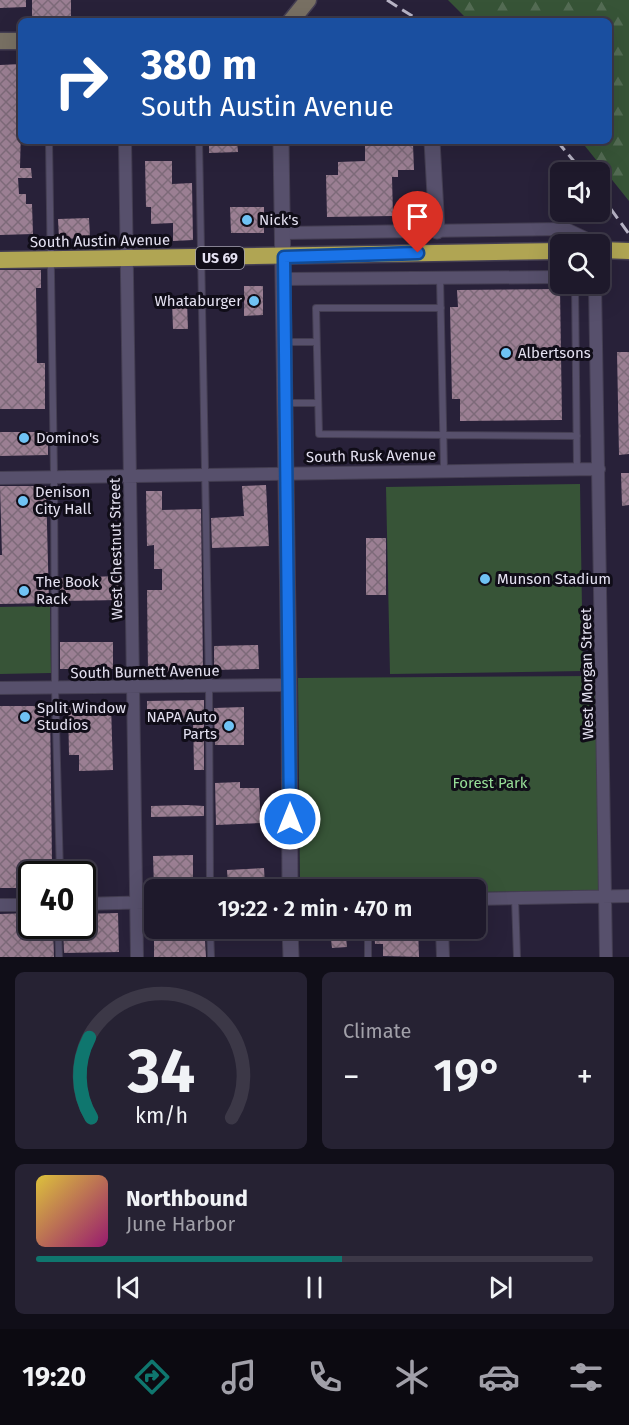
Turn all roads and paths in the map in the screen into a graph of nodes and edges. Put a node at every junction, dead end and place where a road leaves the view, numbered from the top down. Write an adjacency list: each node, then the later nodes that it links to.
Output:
1 (308, 0): 2 (main road)
2 (293, 18)
3 (0, 41): 4 (main road)
4 (18, 41)
5 (49, 144): 20 (lane)
6 (125, 144): 17 (street, West Chestnut Street)
7 (199, 144): 18 (lane)
8 (281, 144): 11 (street)
9 (432, 144): 10 (street)
10 (437, 231): 11 (street); 12 (street)
11 (284, 233): 16 (street)
12 (577, 234)
13 (610, 250): 15 (highway)
14 (550, 251): 16 (highway, South Austin Avenue / US 69)
15 (629, 251)
16 (284, 257): 18 (highway, South Austin Avenue / US 69); 23 (street)
17 (128, 258): 18 (highway, South Austin Avenue / US 69); 20 (highway, South Austin Avenue / US 69); 38 (street, West Chestnut Street)
18 (200, 258): 37 (lane)
19 (0, 260): 20 (highway, South Austin Avenue / US 69)
20 (51, 260): 39 (lane)
21 (550, 277): 22 (street)
22 (440, 278): 23 (street); 26 (lane)
23 (284, 279): 27 (street)
24 (576, 294): 32 (lane)
25 (595, 294): 34 (street, West Morgan Street)
26 (441, 308): 28 (lane); 31 (lane)
27 (284, 342): 28 (lane); 29 (street)
28 (316, 342): 30 (lane)
29 (285, 403): 30 (lane); 36 (street)
30 (318, 403): 31 (lane)
31 (443, 434): 32 (lane); 35 (lane)
32 (577, 436): 33 (lane)
33 (577, 469): 34 (street, South Rusk Avenue); 35 (street, South Rusk Avenue)
34 (599, 469): 50 (street, West Morgan Street)
35 (444, 470): 36 (street, South Rusk Avenue)
36 (286, 473): 37 (street, South Rusk Avenue); 41 (street)
37 (205, 474): 38 (street, South Rusk Avenue); 42 (lane)
38 (130, 475): 39 (street, South Rusk Avenue); 43 (street, West Chestnut Street)
39 (54, 476): 40 (street, South Rusk Avenue); 45 (lane)
40 (0, 478)
41 (289, 685): 42 (street, South Burnett Avenue); 48 (street)
42 (209, 686): 43 (street, South Burnett Avenue); 47 (lane)
43 (133, 687): 45 (street, South Burnett Avenue); 53 (street, West Chestnut Street)
44 (0, 688): 45 (street, South Burnett Avenue)
45 (55, 688): 46 (lane)
46 (60, 861)
47 (210, 879)
48 (290, 879)
49 (629, 896): 50 (street)
50 (605, 897): 51 (street); 70 (street, West Morgan Street)
51 (515, 898): 52 (street); 69 (lane)
52 (486, 899)
53 (135, 903): 54 (street); 55 (street); 64 (street, West Chestnut Street)
54 (144, 903)
55 (96, 904)
56 (0, 905): 57 (street)
57 (18, 905)
58 (58, 939): 63 (lane)
59 (210, 939): 65 (lane)
60 (291, 939): 66 (street)
61 (368, 939): 67 (lane)
62 (442, 939): 68 (street)
63 (59, 957)
64 (137, 957)
65 (211, 957)
66 (291, 957)
67 (368, 957)
68 (443, 957)
69 (517, 957)
70 (606, 957)

